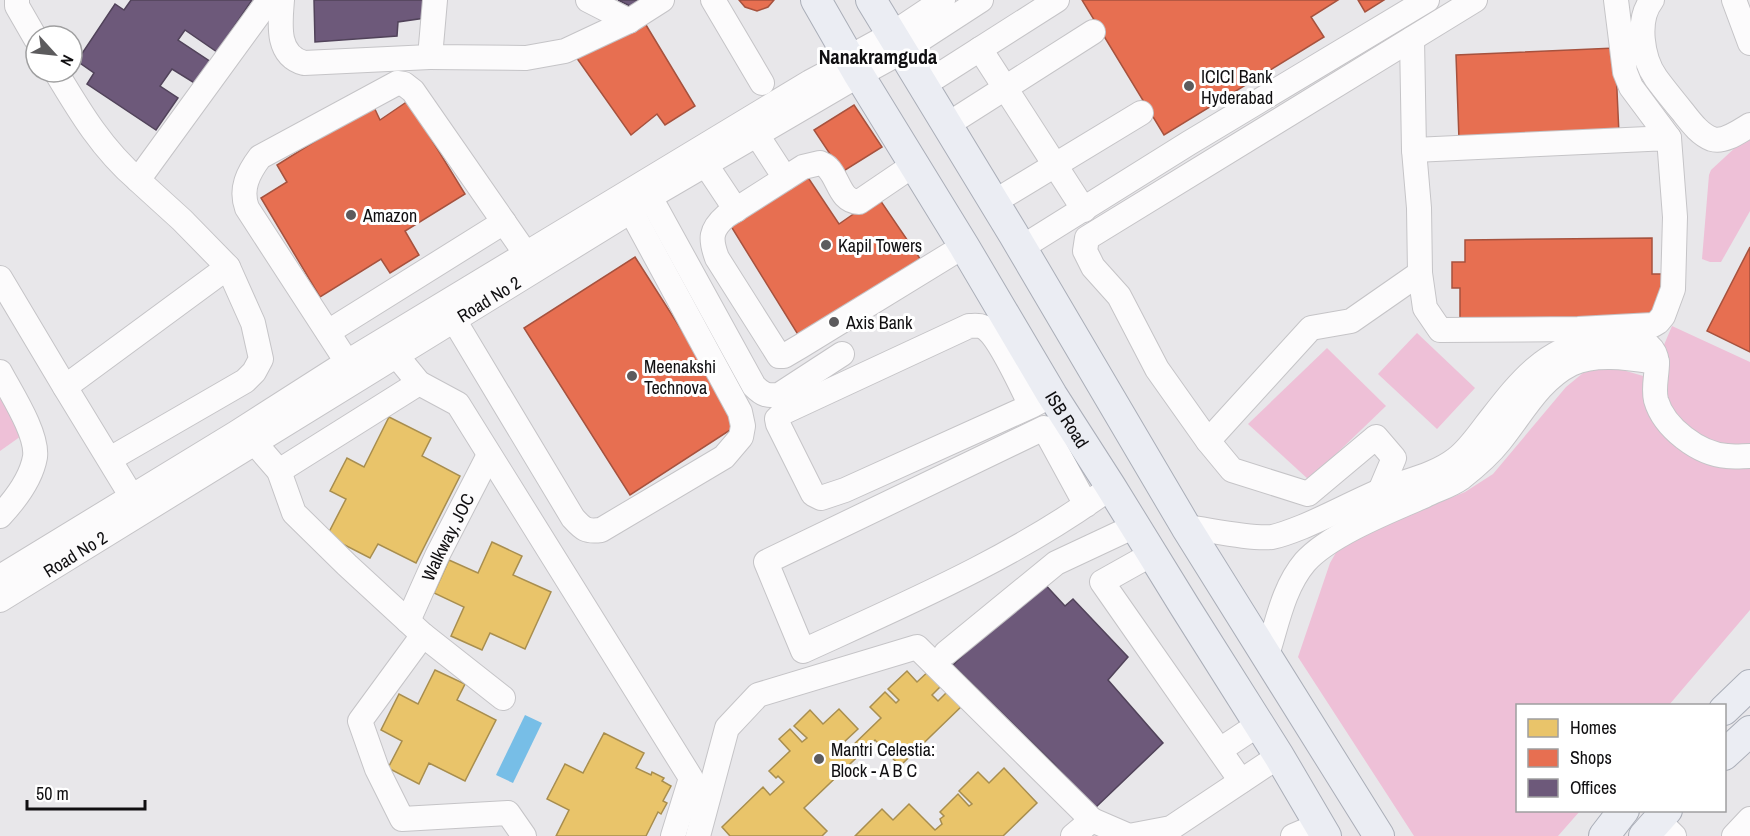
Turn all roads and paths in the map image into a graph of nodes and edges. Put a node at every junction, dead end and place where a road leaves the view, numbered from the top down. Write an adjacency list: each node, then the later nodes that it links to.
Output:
1 (17, 0): 19 (street)
2 (269, 0): 41 (street)
3 (282, 0): 25 (street)
4 (435, 0): 25 (street)
5 (588, 0): 18 (street)
6 (662, 0): 18 (street)
7 (713, 0): 27 (street)
8 (816, 0): 26 (main road, ISB Road)
9 (871, 0): 22 (main road)
10 (981, 0): 22 (street, Road No 2)
11 (1057, 0): 24 (street)
12 (1427, 0): 45 (street)
13 (1475, 0): 21 (street)
14 (1617, 0): 35 (street)
15 (1652, 0): 33 (street)
16 (1734, 0): 23 (street)
17 (932, 3): 22 (street, Road No 2)
18 (629, 21): 25 (street)
19 (27, 24)
20 (1093, 32): 30 (street)
21 (1412, 39): 36 (street); 64 (street)
22 (897, 43): 26 (street, Road No 2); 29 (main road)
23 (1750, 43)
24 (980, 49): 29 (street); 30 (street)
25 (430, 57)
26 (854, 66): 34 (street, Road No 2); 37 (main road, ISB Road); 49 (street, Road No 2)
27 (762, 83)
28 (64, 84): 41 (street)
29 (922, 86): 32 (main road)
30 (1005, 88): 32 (street); 39 (street)
31 (1141, 113): 39 (street)
32 (947, 125): 42 (main road)
33 (1750, 125)
34 (757, 135): 38 (street, Road No 2); 40 (street)
35 (1669, 138): 36 (street); 51 (street)
36 (1414, 150): 51 (street)
37 (915, 164): 40 (street); 47 (main road, ISB Road)
38 (706, 165): 43 (street, Road No 2); 44 (street)
39 (1055, 165): 42 (street); 45 (street)
40 (785, 178): 44 (street)
41 (138, 180): 50 (street)
42 (994, 202): 48 (main road)
43 (641, 204): 53 (street, Road No 2); 53 (street); 55 (street)
44 (736, 210): 47 (street)
45 (1084, 210): 48 (street)
46 (504, 222): 49 (street); 54 (street); 54 (street)
47 (964, 246): 60 (main road, ISB Road)
48 (1021, 248): 76 (main road)
49 (526, 254): 57 (street, Road No 2)
50 (228, 267): 62 (street); 68 (street)
51 (1420, 273): 64 (street)
52 (0, 278): 62 (street)
53 (454, 320): 56 (street, Road No 2)
54 (328, 332): 57 (street)
55 (842, 354)
56 (396, 355): 61 (street); 65 (street, Road No 2)
57 (347, 362): 72 (street, Road No 2)
58 (1657, 362): 67 (street); 71 (street); 82 (street)
59 (0, 372): 74 (street)
60 (1026, 372): 63 (main road, ISB Road); 63 (street)
61 (419, 383): 66 (street); 69 (street)
62 (65, 387): 68 (street)
63 (1042, 401): 70 (main road, ISB Road)
64 (1208, 441): 71 (street)
65 (254, 442): 69 (street); 79 (street, Road No 2)
66 (489, 455): 80 (street, Walkway, JOC); 97 (street)
67 (1750, 456)
68 (110, 459): 72 (street)
69 (279, 471): 80 (street)
70 (1111, 487): 73 (street); 75 (main road, ISB Road)
71 (1380, 491): 76 (street)
72 (132, 497): 78 (street, Road No 2)
73 (1086, 505): 73 (street)
74 (0, 516)
75 (1135, 526): 77 (main road, ISB Road); 81 (street)
76 (1186, 527): 82 (main road)
77 (1152, 554): 86 (main road, ISB Road); 88 (street)
78 (0, 577)
79 (0, 600)
80 (416, 628): 84 (street); 96 (street, Walkway, JOC)
81 (946, 653)
82 (1266, 655): 100 (main road)
83 (1750, 685): 85 (main road)
84 (503, 698)
85 (1726, 709)
86 (1258, 724): 88 (street); 90 (main road, ISB Road)
87 (1750, 731): 89 (main road)
88 (1220, 750): 91 (street)
89 (1726, 754)
90 (1279, 756): 91 (street); 95 (main road, ISB Road)
91 (1241, 781): 94 (street)
92 (1622, 812): 101 (main road)
93 (1750, 819): 102 (street)
94 (1092, 820): 98 (street); 99 (street)
95 (1313, 832)
96 (524, 836)
97 (673, 836)
98 (698, 836)
99 (1073, 836)
100 (1379, 836)
101 (1604, 836)
102 (1734, 836)

